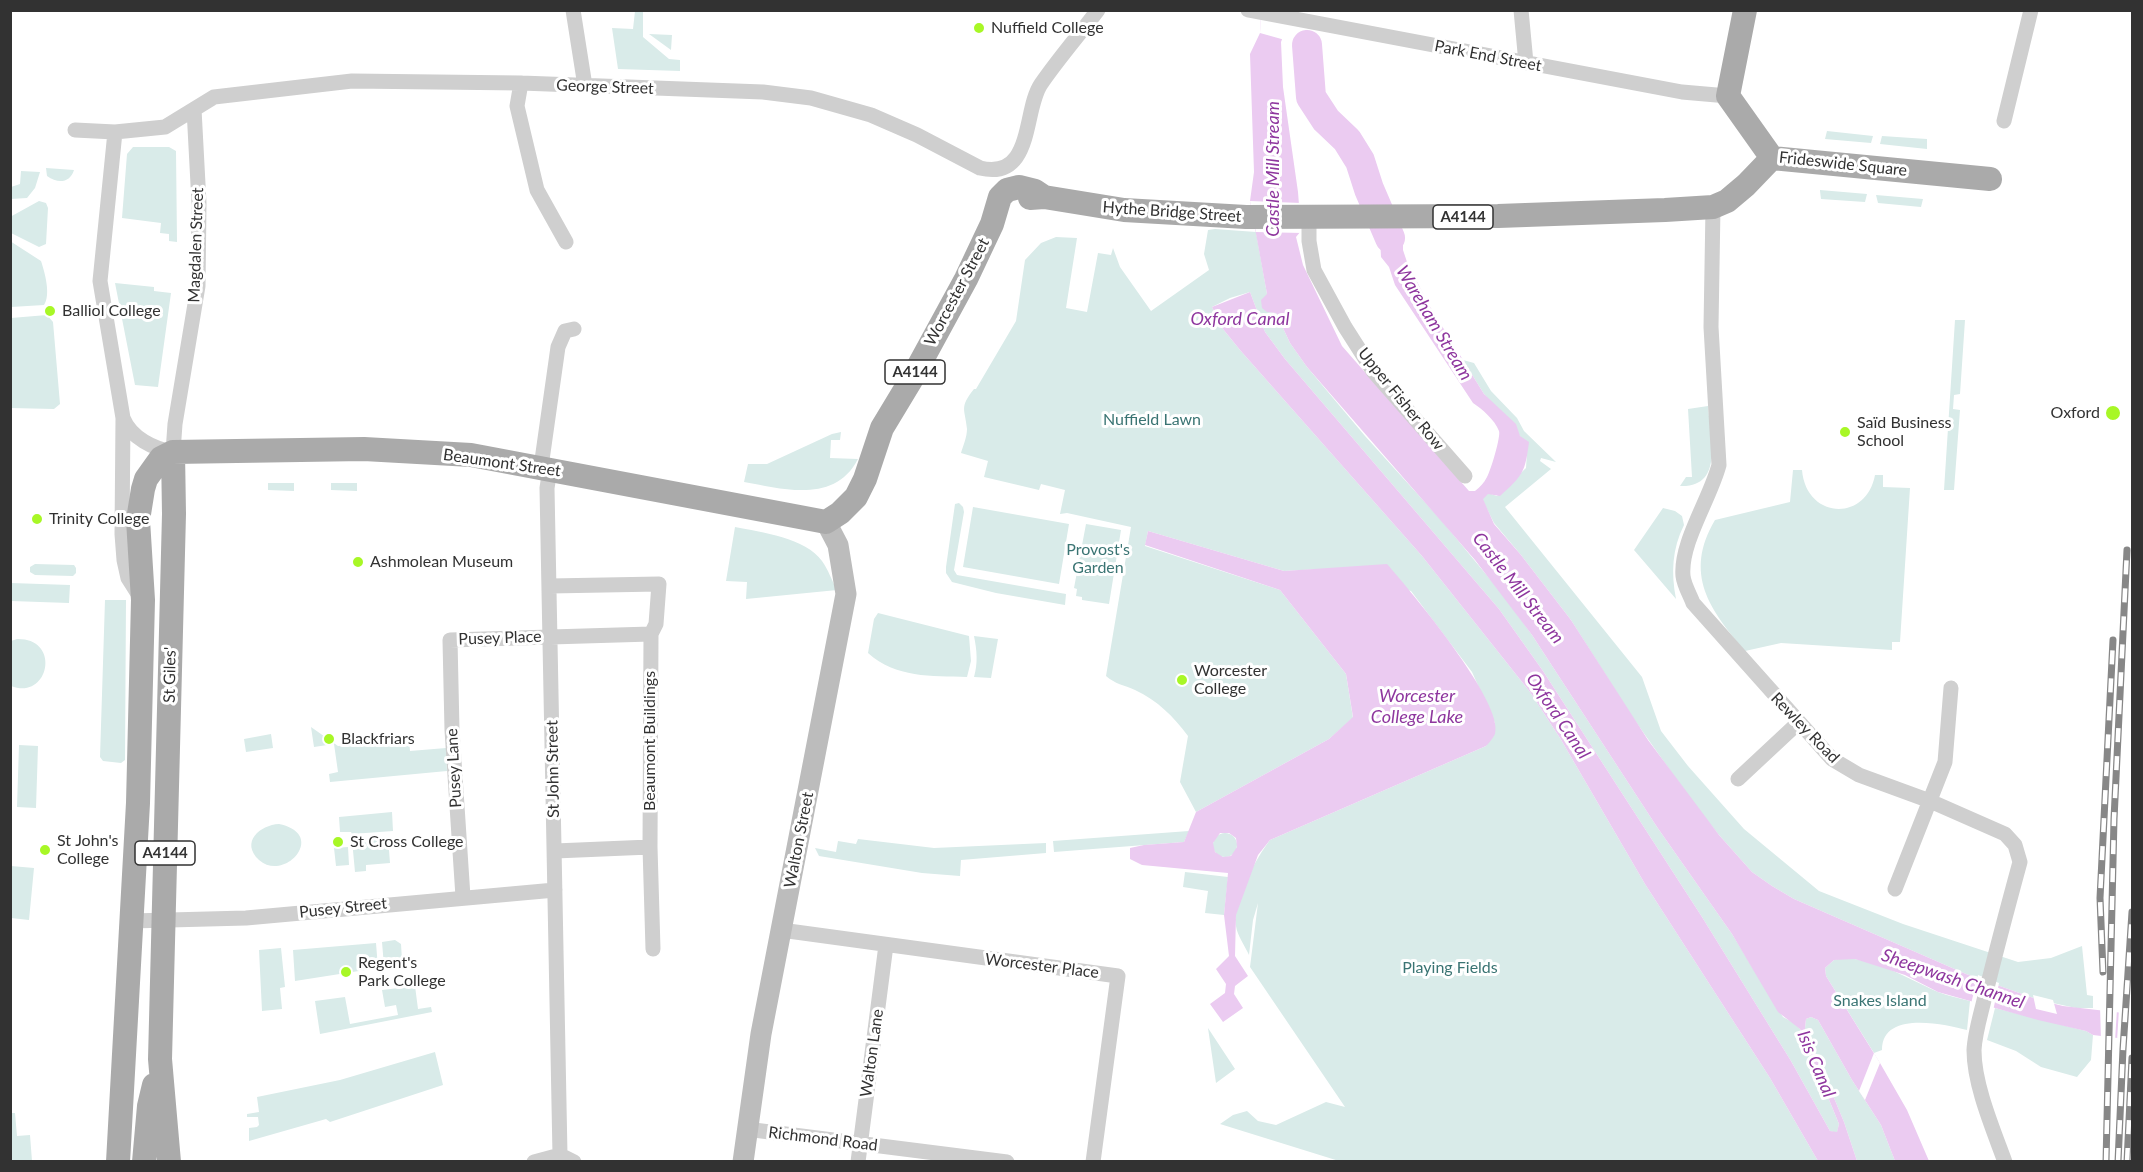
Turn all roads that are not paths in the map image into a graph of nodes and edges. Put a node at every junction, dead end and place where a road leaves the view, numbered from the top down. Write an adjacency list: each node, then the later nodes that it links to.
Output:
1 (573, 10): 9 (street)
2 (1098, 10): 9 (street, George Street)
3 (1521, 10): 7 (street)
4 (1745, 10): 10 (main road)
5 (2031, 10): 12 (street)
6 (1251, 11): 7 (street, Park End Street)
7 (1526, 63): 10 (street, Park End Street)
8 (521, 83): 9 (street, George Street); 11 (street, George Street); 20 (street)
9 (585, 86)
10 (1728, 96): 15 (main road, Frideswide Square)
11 (194, 109): 14 (street, George Street); 23 (street, Magdalen Street)
12 (2004, 121)
13 (75, 130): 14 (street, George Street)
14 (115, 132): 22 (street)
15 (1773, 158): 16 (main road, Frideswide Square); 17 (main road, Hythe Bridge Street)
16 (1990, 179)
17 (1705, 208): 19 (main road, Hythe Bridge Street / A4144); 33 (street, Rewley Road)
18 (996, 214): 19 (main road, Hythe Bridge Street / A4144); 26 (main road, Worcester Street / A4144)
19 (1308, 218): 25 (street, Upper Fisher Row)
20 (566, 242)
21 (574, 329): 24 (street, St John Street)
22 (123, 418): 23 (street); 28 (street)
23 (173, 452): 24 (main road, Beaumont Street); 28 (main road, St Giles' / A4144); 42 (main road, St Giles' / A4144)
24 (545, 468): 26 (main road, Beaumont Street); 27 (street, St John Street)
25 (1465, 476)
26 (826, 522): 43 (street, Walton Street)
27 (550, 586): 29 (street, Beaumont Buildings); 30 (street, St John Street)
28 (143, 600): 41 (main road, St Giles' / A4144)
29 (651, 634): 30 (street); 36 (street, Beaumont Buildings)
30 (550, 636): 31 (street, Pusey Place); 37 (street, St John Street)
31 (450, 640): 40 (street, Pusey Lane)
32 (1951, 688): 35 (street)
33 (1798, 723): 34 (street); 35 (street, Rewley Road)
34 (1738, 779)
35 (1930, 801): 38 (street); 58 (street, Rewley Road)
36 (650, 847): 37 (street); 45 (street, Beaumont Buildings)
37 (555, 851): 39 (street, St John Street)
38 (1895, 889)
39 (555, 890): 40 (street, Pusey Street); 50 (street, St John Street)
40 (463, 897): 42 (street, Pusey Street)
41 (131, 921): 42 (street, Pusey Street); 49 (main road, St Giles' / A4144)
42 (164, 921): 46 (main road, St Giles' / A4144)
43 (781, 930): 44 (street, Worcester Place); 47 (street, Walton Street)
44 (886, 945): 48 (street, Walton Lane); 57 (street, Worcester Place)
45 (653, 949)
46 (160, 1059): 51 (main road, St Giles' / A4144); 52 (main road, St Giles' / A4144)
47 (746, 1129): 48 (street, Richmond Road); 54 (street, Walton Street)
48 (860, 1144): 55 (street, Walton Lane); 56 (street, Richmond Road)
49 (115, 1157)
50 (567, 1158): 53 (street)
51 (144, 1161)
52 (169, 1161)
53 (534, 1161)
54 (743, 1161)
55 (858, 1161)
56 (1007, 1161)
57 (1093, 1161)
58 (2005, 1161)

